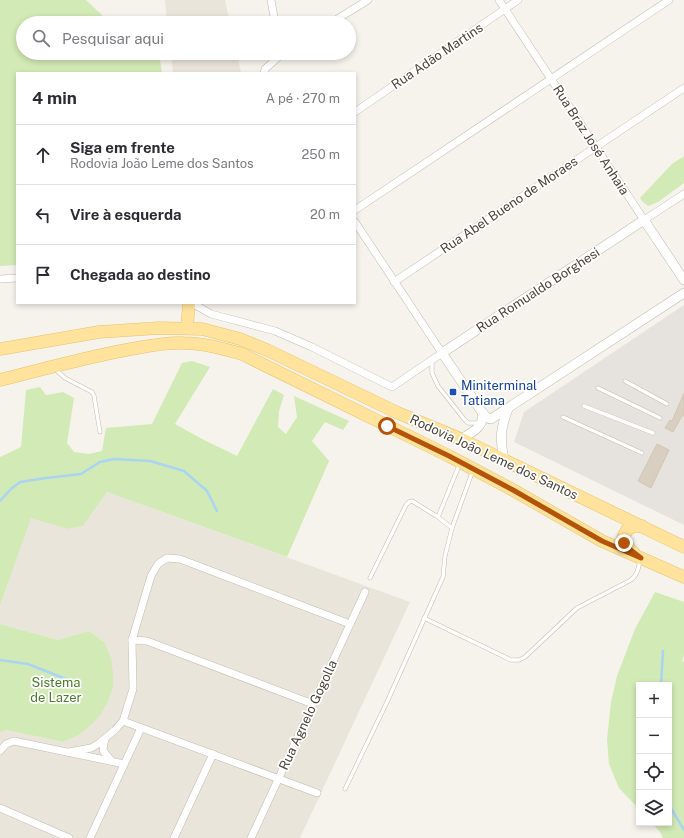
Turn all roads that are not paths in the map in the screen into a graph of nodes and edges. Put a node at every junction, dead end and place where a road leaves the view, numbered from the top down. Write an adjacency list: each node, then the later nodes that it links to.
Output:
1 (270, 0): 7 (street)
2 (368, 0): 8 (street)
3 (499, 0): 6 (street, Rua Braz José Anhaia)
4 (518, 0): 6 (street, Rua Adão Martins)
5 (669, 0): 11 (street)
6 (505, 9): 11 (street, Rua Braz José Anhaia); 13 (street, Rua Adão Martins)
7 (273, 16)
8 (342, 16)
9 (275, 60): 10 (street)
10 (264, 72)
11 (551, 79): 14 (street, Rua Braz José Anhaia); 16 (street)
12 (684, 88): 14 (street, Rua Abel Bueno de Moraes)
13 (356, 111)
14 (596, 147): 17 (street, Rua Braz José Anhaia); 22 (street, Rua Abel Bueno de Moraes)
15 (684, 194): 17 (street, Rua Romualdo Borghesi)
16 (356, 209)
17 (644, 220): 21 (street, Rua Braz José Anhaia); 28 (street, Rua Romualdo Borghesi)
18 (356, 224): 22 (street)
19 (16, 278): 20 (street)
20 (0, 279)
21 (684, 280)
22 (394, 282): 28 (street)
23 (684, 293): 36 (street)
24 (189, 304): 26 (main road)
25 (194, 304): 29 (street, Rua Romualdo Borghesi)
26 (187, 328): 27 (main road, Rodovia João Leme dos Santos); 44 (main road, Rodovia João Leme dos Santos)
27 (0, 349)
28 (442, 353): 29 (street, Rua Romualdo Borghesi); 37 (street)
29 (432, 360): 41 (lane)
30 (53, 367): 31 (main road, Rodovia João Leme dos Santos); 42 (lane); 47 (main road, Rodovia João Leme dos Santos)
31 (0, 380)
32 (626, 381): 34 (lane)
33 (598, 388): 39 (lane)
34 (667, 404)
35 (584, 406): 43 (lane)
36 (508, 409): 40 (street); 46 (street)
37 (482, 412): 40 (street); 41 (street)
38 (563, 417): 45 (lane)
39 (660, 418)
40 (491, 419): 41 (lane)
41 (480, 425): 44 (street)
42 (100, 432)
43 (653, 433)
44 (461, 439): 46 (main road, Rodovia João Leme dos Santos)
45 (642, 453)
46 (504, 460): 50 (main road, Rodovia João Leme dos Santos)
47 (460, 462): 48 (main road, Rodovia João Leme dos Santos); 49 (lane)
48 (474, 469): 51 (lane); 53 (main road, Rodovia João Leme dos Santos)
49 (438, 518): 51 (lane); 55 (lane)
50 (642, 526): 52 (main road, Rodovia João Leme dos Santos); 53 (main road)
51 (452, 528): 57 (lane)
52 (684, 547)
53 (641, 558): 54 (main road, Rodovia João Leme dos Santos); 57 (lane)
54 (684, 576)
55 (370, 578)
56 (365, 592): 58 (street, Rua Agnelo Gogolla)
57 (424, 618): 70 (lane)
58 (350, 624): 59 (street); 60 (street, Rua Agnelo Gogolla)
59 (132, 640): 60 (street); 61 (street)
60 (313, 704): 69 (street, Rua Agnelo Gogolla)
61 (123, 721): 62 (street); 63 (street)
62 (140, 728): 66 (street); 68 (street)
63 (105, 739): 65 (street); 67 (street)
64 (0, 751): 65 (street)
65 (69, 752): 67 (street)
66 (214, 754): 69 (street); 75 (street)
67 (111, 760): 68 (street)
68 (124, 764): 74 (street)
69 (279, 778): 71 (street); 76 (street, Rua Agnelo Gogolla)
70 (345, 789)
71 (317, 792)
72 (0, 808): 73 (street)
73 (69, 838)
74 (90, 838)
75 (174, 838)
76 (252, 838)

